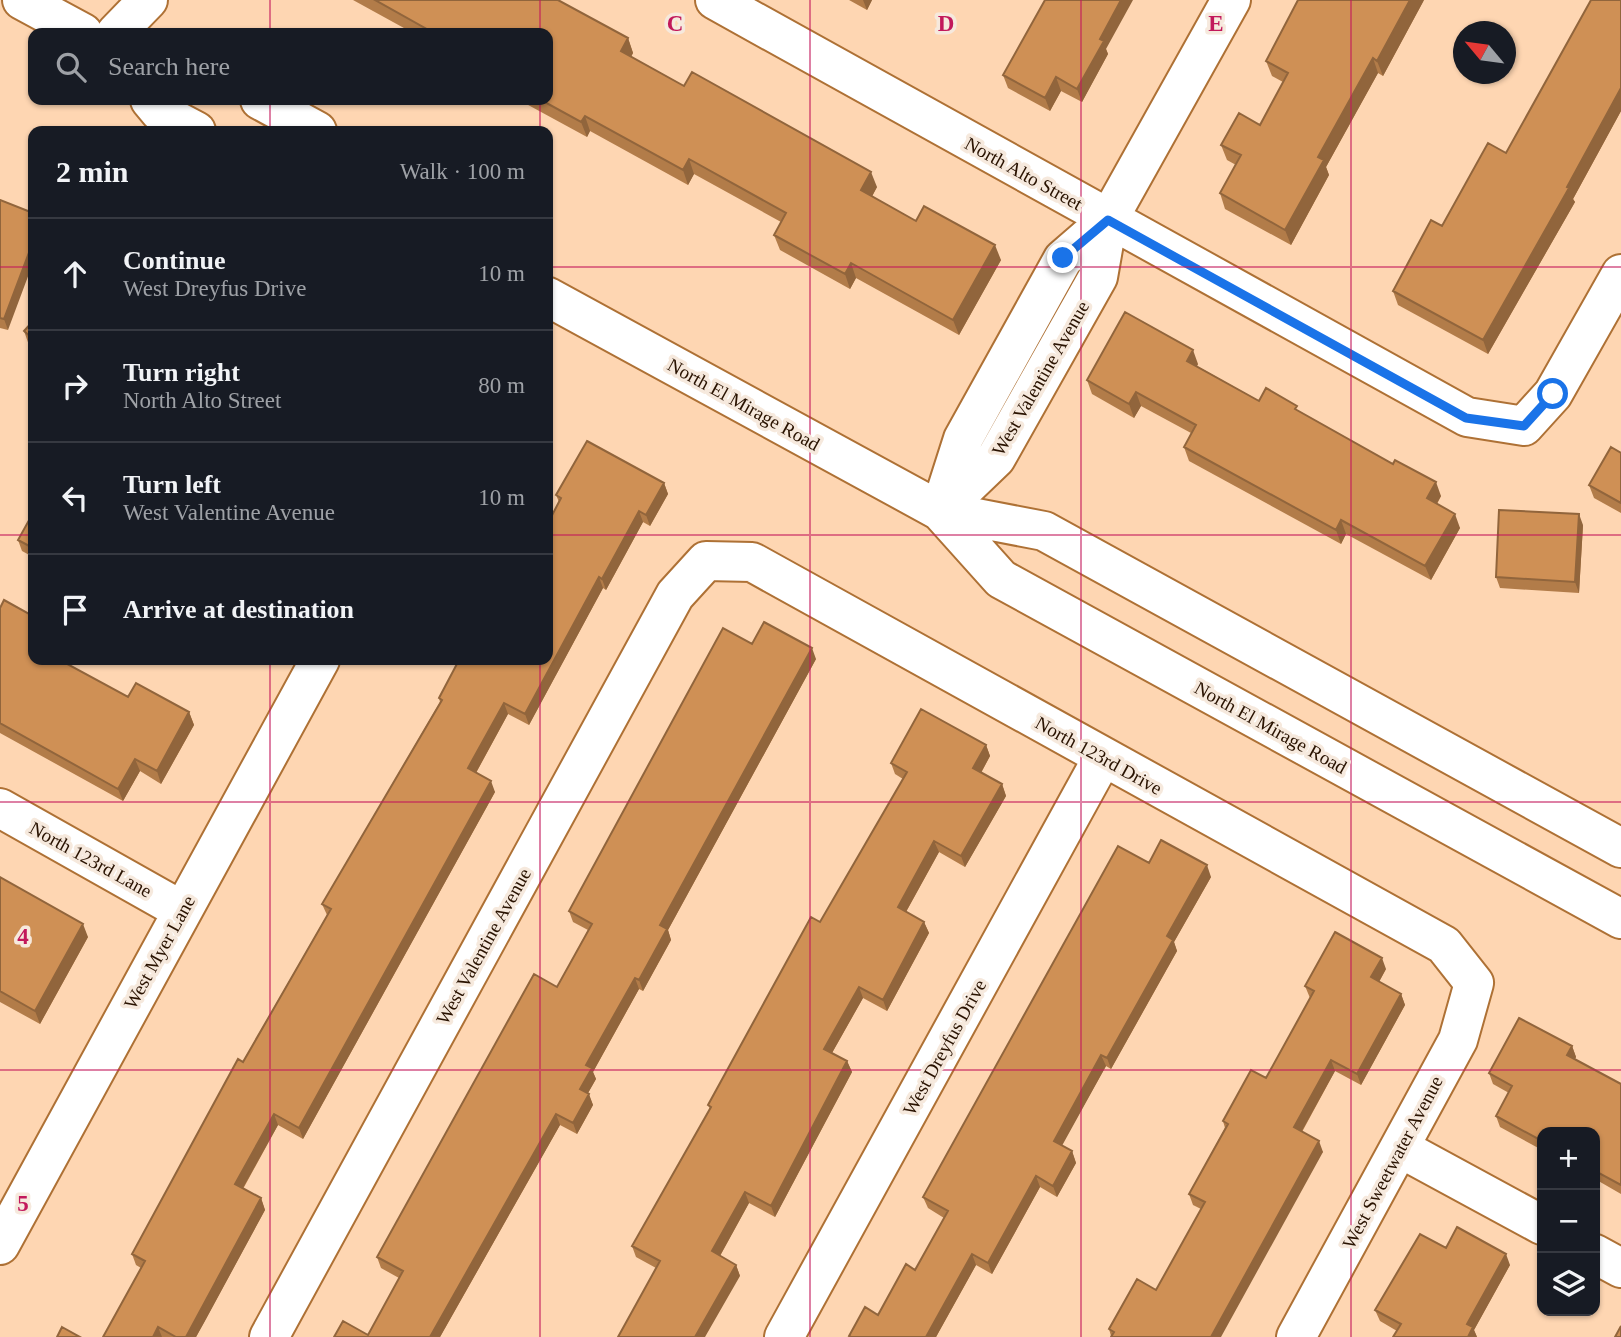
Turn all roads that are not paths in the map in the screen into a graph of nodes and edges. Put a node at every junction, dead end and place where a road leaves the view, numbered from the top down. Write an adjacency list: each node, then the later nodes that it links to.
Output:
1 (22, 0): 6 (street)
2 (115, 0): 7 (street)
3 (148, 0): 8 (street)
4 (715, 0): 13 (street, North Alto Street)
5 (1231, 0): 13 (street, West Valentine Avenue)
6 (74, 28)
7 (108, 28)
8 (121, 28)
9 (154, 105): 11 (street)
10 (269, 105): 12 (street)
11 (186, 126)
12 (308, 126)
13 (1108, 220): 14 (street, North Alto Street); 16 (street, West Valentine Avenue)
14 (1621, 274)
15 (553, 300): 16 (street, North El Mirage Road)
16 (940, 511): 21 (street, North El Mirage Road); 23 (street, North El Mirage Road)
17 (706, 561): 19 (street, North 123rd Drive); 30 (street, West Valentine Avenue)
18 (317, 665): 22 (street, West Myer Lane)
19 (1103, 757): 24 (street, North 123rd Drive); 31 (street, West Dreyfus Drive)
20 (0, 808): 22 (street, North 123rd Lane)
21 (1621, 848)
22 (181, 910): 27 (street, West Myer Lane)
23 (1621, 919)
24 (1474, 983): 25 (street, West Sweetwater Avenue)
25 (1400, 1148): 26 (street); 32 (street, West Sweetwater Avenue)
26 (1537, 1222)
27 (0, 1245)
28 (1600, 1257): 29 (street)
29 (1621, 1268)
30 (269, 1337)
31 (784, 1337)
32 (1296, 1337)

